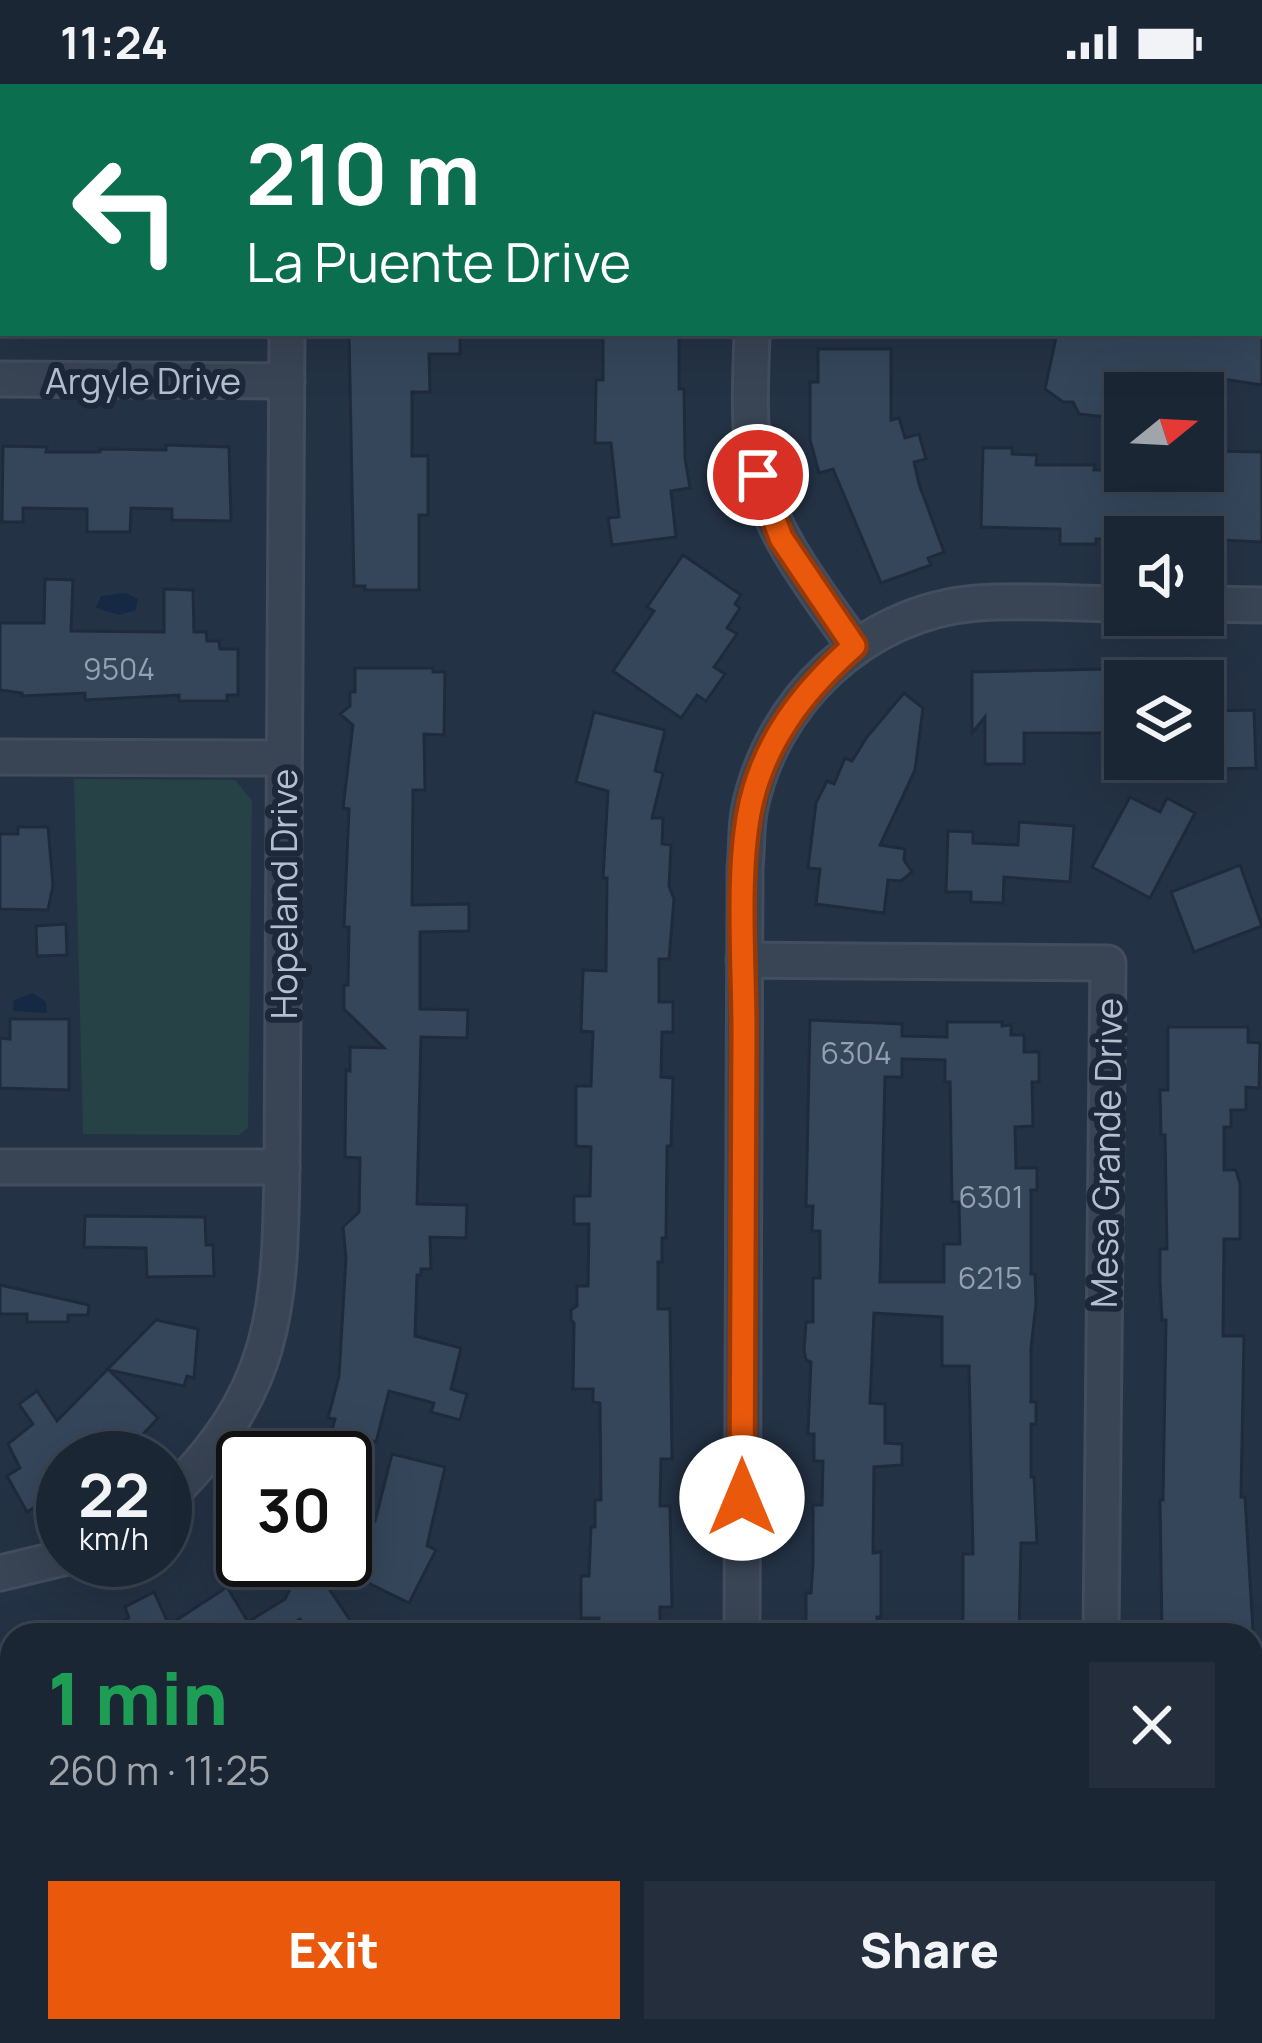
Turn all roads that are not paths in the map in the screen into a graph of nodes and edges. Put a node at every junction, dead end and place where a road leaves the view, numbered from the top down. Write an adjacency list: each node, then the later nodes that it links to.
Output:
1 (287, 336): 4 (street, Hopeland Drive)
2 (752, 336): 8 (street)
3 (0, 379): 4 (street, Argyle Drive)
4 (287, 380): 10 (street, Hopeland Drive)
5 (1104, 604): 8 (street)
6 (1224, 604): 7 (street)
7 (1262, 605)
8 (854, 646): 11 (street)
9 (0, 757): 10 (street)
10 (284, 758): 13 (street, Hopeland Drive)
11 (744, 960): 19 (street); 20 (street, Mesa Grande Drive)
12 (0, 1167): 13 (street)
13 (282, 1167): 14 (street, Hopeland Drive)
14 (225, 1431)
15 (216, 1444): 16 (street, Hopeland Drive)
16 (192, 1470)
17 (36, 1565): 18 (street)
18 (0, 1574)
19 (742, 1623)
20 (1101, 1623)

